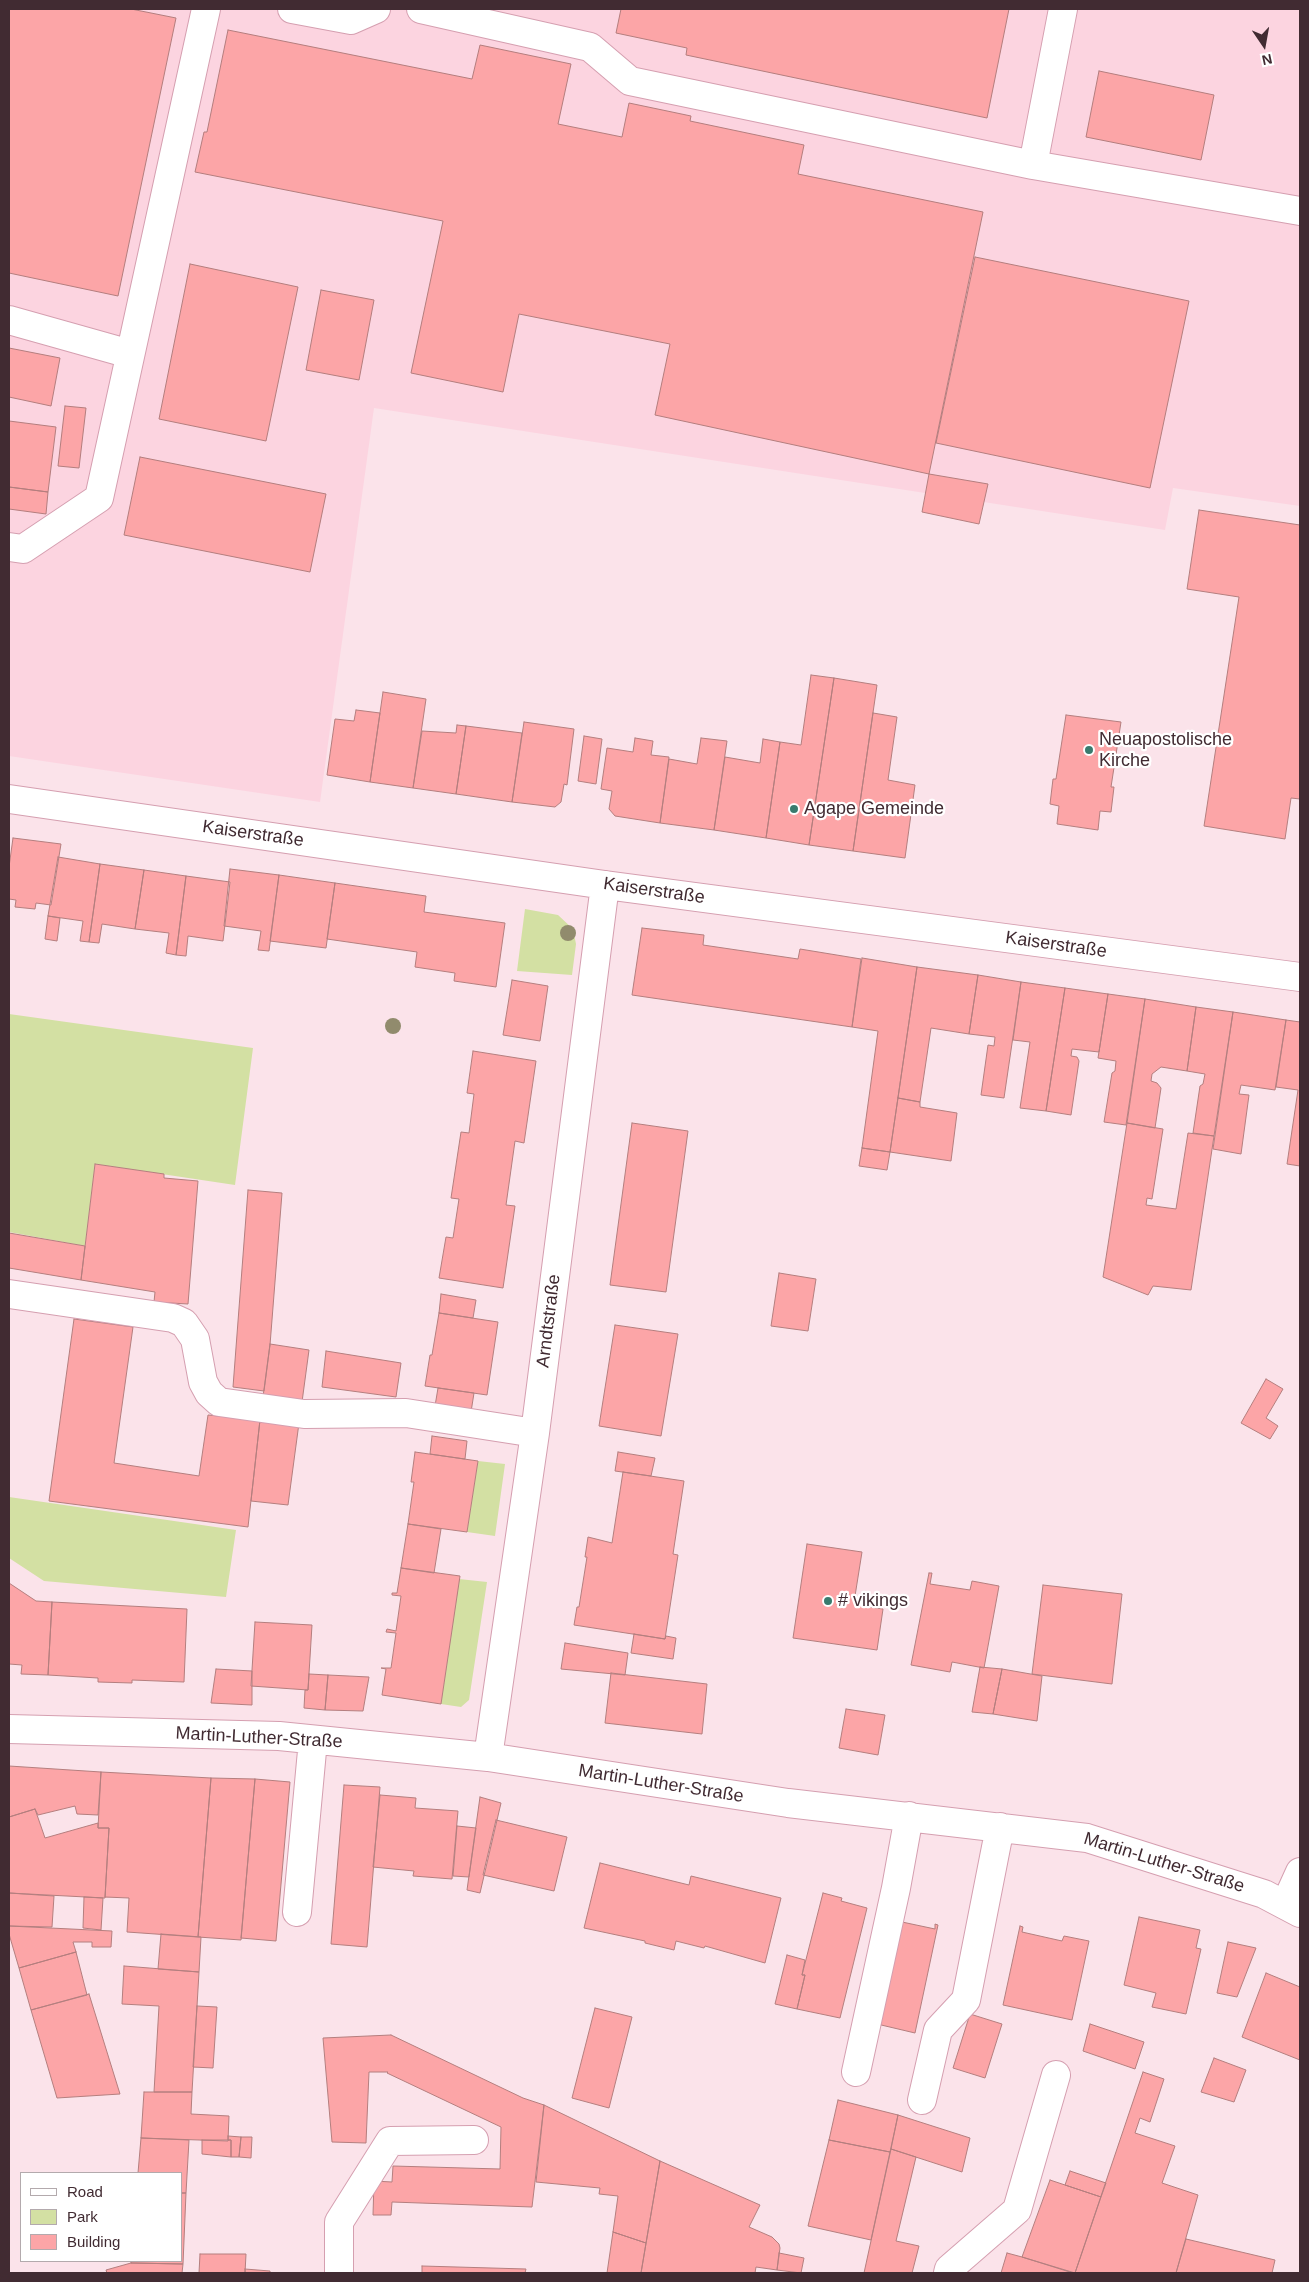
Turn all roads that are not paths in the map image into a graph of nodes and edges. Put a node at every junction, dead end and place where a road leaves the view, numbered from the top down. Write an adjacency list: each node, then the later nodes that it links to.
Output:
1 (206, 9): 9 (street)
2 (292, 9): 3 (street)
3 (376, 9)
4 (421, 9): 6 (street)
5 (1063, 9): 6 (street)
6 (1033, 165): 7 (street)
7 (1300, 211)
8 (9, 320): 9 (street)
9 (130, 354): 10 (street)
10 (9, 547)
11 (9, 799): 12 (street, Kaiserstraße)
12 (605, 884): 13 (street, Kaiserstraße); 15 (street, Arndtstraße)
13 (1300, 977)
14 (9, 1294): 15 (street)
15 (535, 1433): 18 (street, Arndtstraße)
16 (9, 1729): 17 (street, Martin-Luther-Straße)
17 (313, 1740): 18 (street, Martin-Luther-Straße); 23 (street)
18 (488, 1758): 19 (street, Martin-Luther-Straße)
19 (909, 1816): 20 (street, Martin-Luther-Straße); 24 (street)
20 (1000, 1827): 22 (street, Martin-Luther-Straße); 26 (street)
21 (1300, 1872): 22 (street)
22 (1292, 1909)
23 (297, 1912)
24 (856, 2072)
25 (1056, 2075): 29 (street)
26 (922, 2100)
27 (474, 2140): 28 (street)
28 (338, 2273)
29 (948, 2273)

